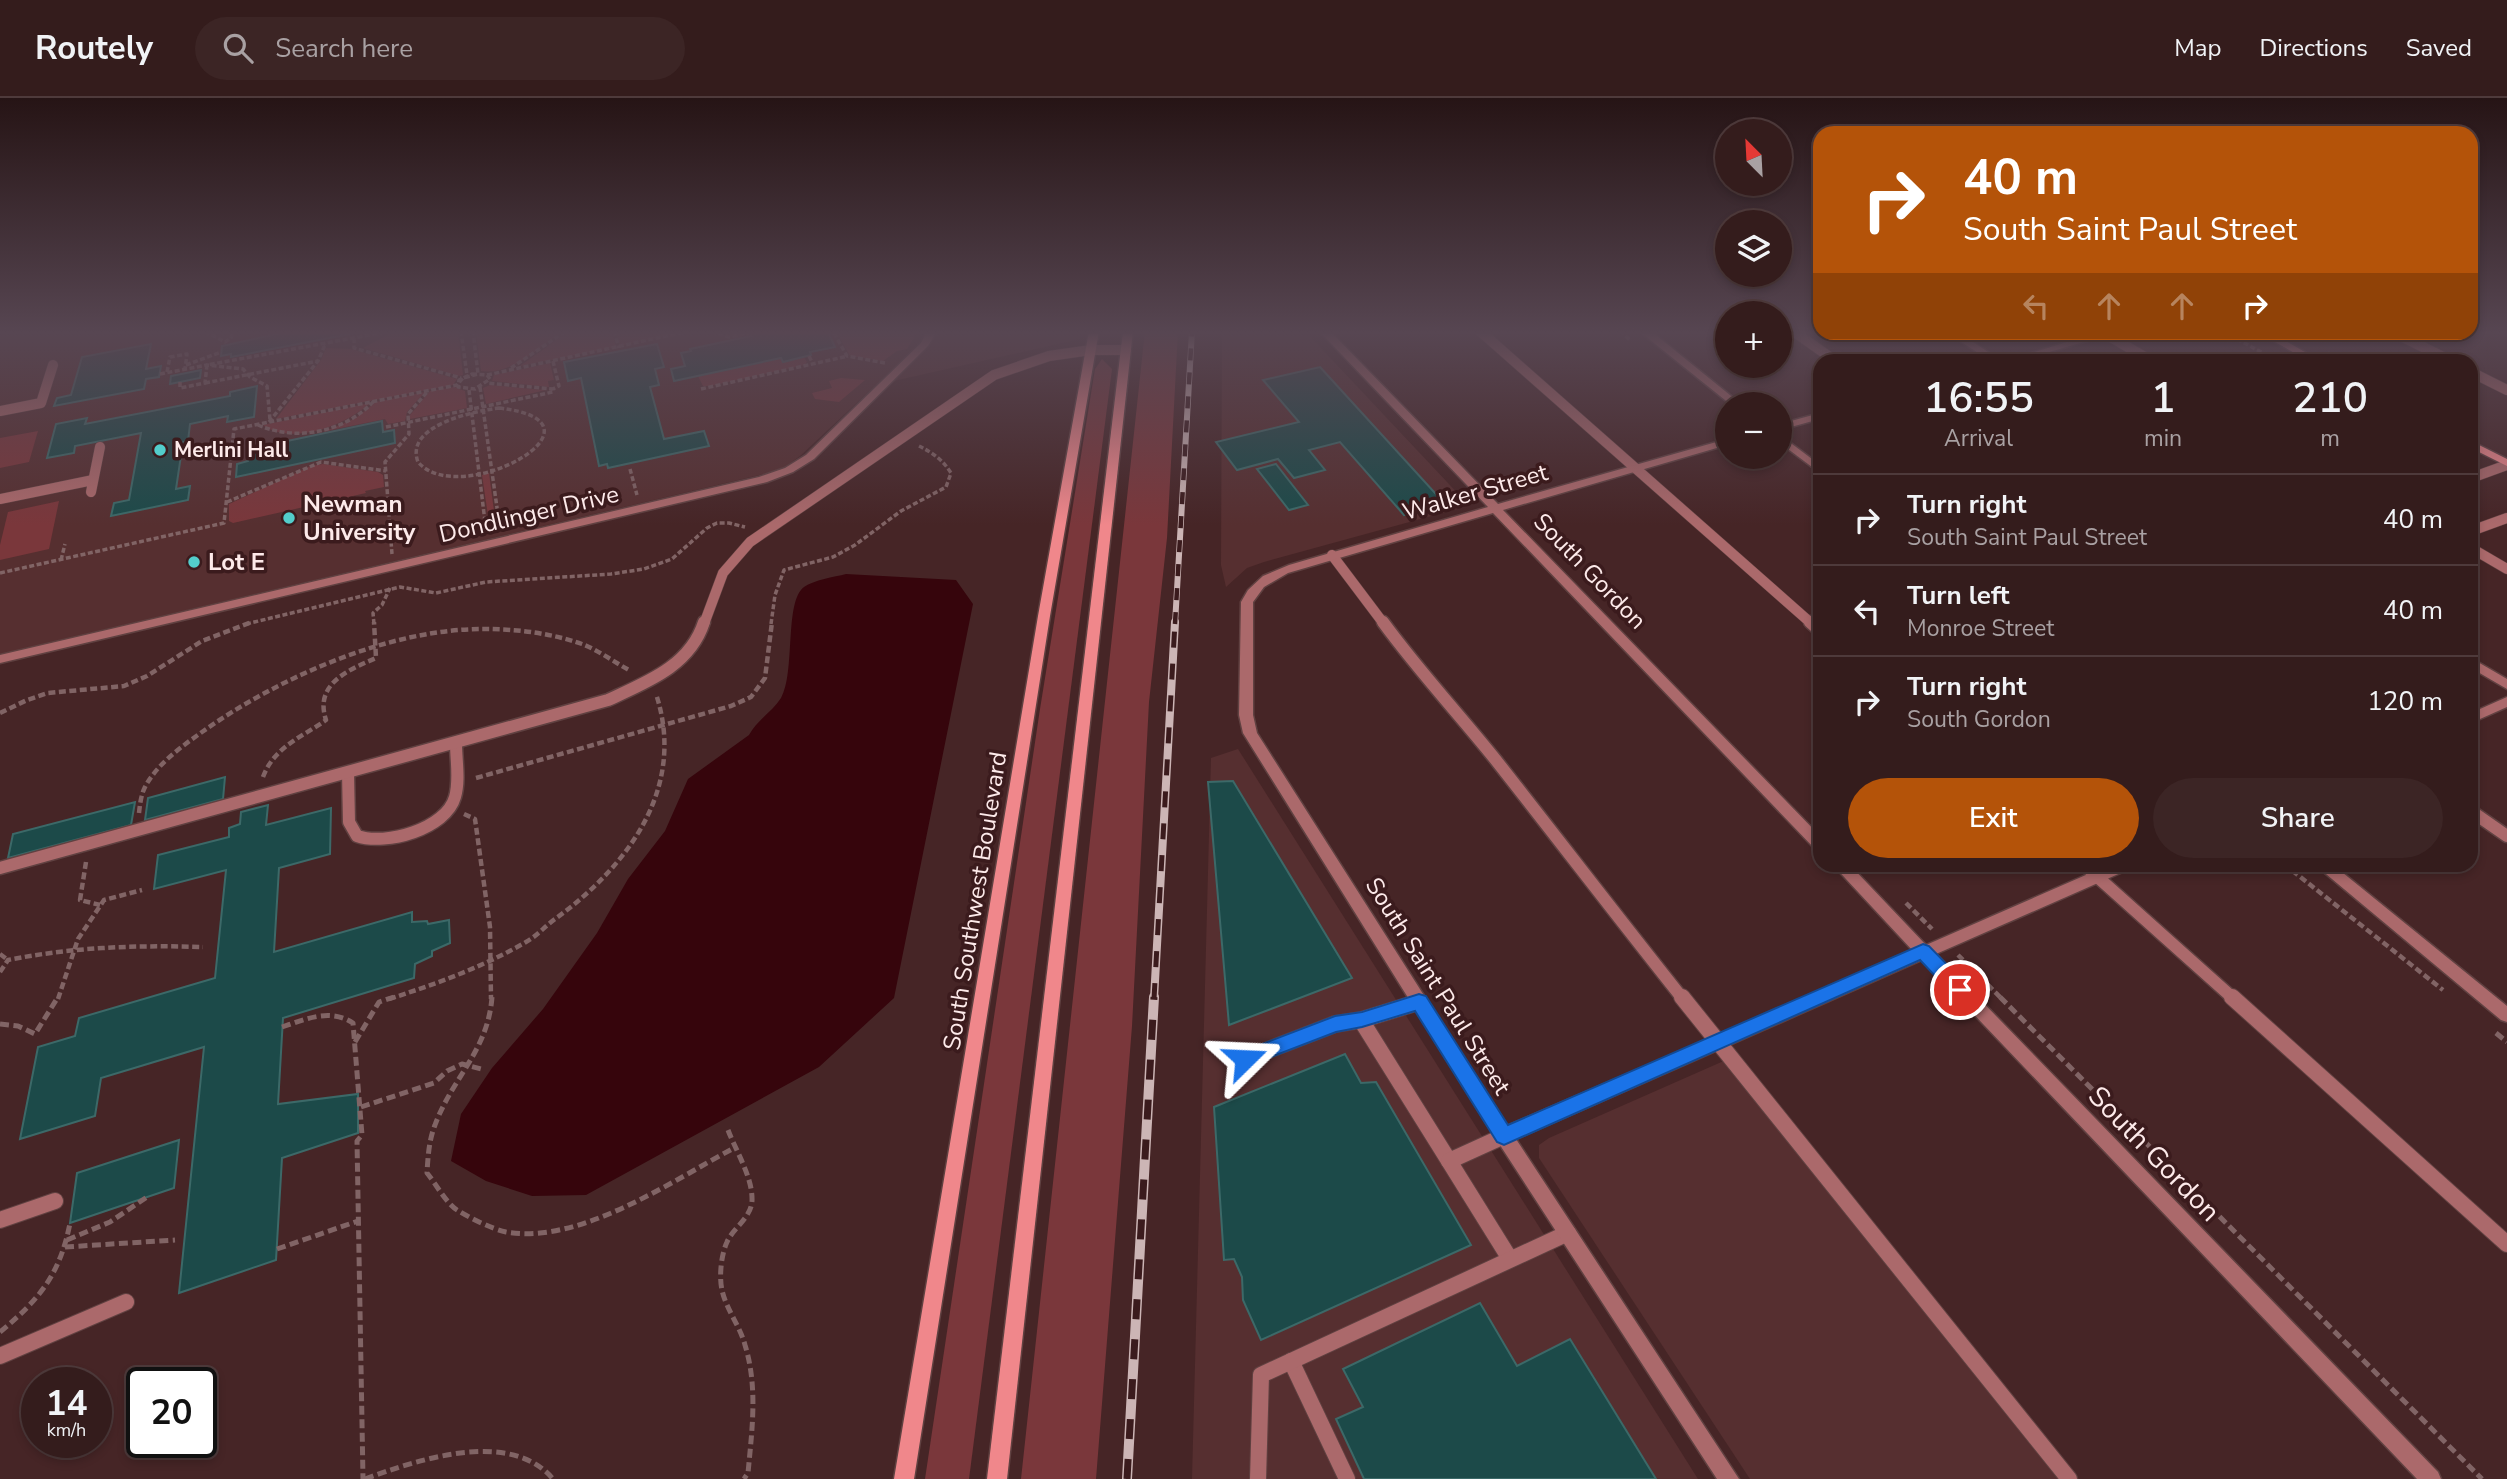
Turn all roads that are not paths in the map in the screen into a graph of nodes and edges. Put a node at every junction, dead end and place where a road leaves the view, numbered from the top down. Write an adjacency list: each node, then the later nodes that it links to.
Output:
1 (43, 395): 8 (lane)
2 (873, 395): 30 (street, Dondlinger Drive)
3 (965, 395): 35 (lane)
4 (1083, 395): 62 (main road, South Southwest Boulevard)
5 (1121, 395): 63 (main road)
6 (1386, 395): 22 (street, South Gordon)
7 (1553, 395): 17 (lane)
8 (0, 411)
9 (1813, 418): 10 (street)
10 (1792, 424)
11 (1715, 445): 17 (street, Walker Street)
12 (100, 447): 19 (lane)
13 (1792, 448): 15 (street)
14 (2478, 448): 16 (main road)
15 (1813, 464)
16 (2507, 464): 18 (lane)
17 (1635, 468): 22 (street, Walker Street); 29 (lane)
18 (2478, 475)
19 (93, 480): 20 (lane); 21 (lane)
20 (90, 492)
21 (0, 499)
22 (1495, 508): 26 (street, Walker Street); 39 (street, South Gordon)
23 (2507, 517): 24 (lane)
24 (2478, 528)
25 (2478, 552): 27 (lane)
26 (1332, 555): 28 (street, Walker Street); 50 (lane)
27 (2507, 569)
28 (1247, 602): 47 (street, South Saint Paul Street)
29 (1813, 625)
30 (0, 659)
31 (2478, 666): 32 (street)
32 (2507, 685)
33 (2507, 702): 34 (street)
34 (2478, 715)
35 (456, 743): 36 (lane); 36 (lane)
36 (348, 773): 40 (lane)
37 (2478, 816): 38 (lane)
38 (2507, 836)
39 (1813, 838)
40 (0, 868)
41 (1847, 872): 46 (street, South Gordon)
42 (2092, 872): 45 (lane)
43 (2109, 872): 45 (street)
44 (2331, 872): 48 (street)
45 (2097, 877): 46 (street); 57 (lane)
46 (1923, 951): 50 (street); 68 (street, South Gordon)
47 (1419, 1002): 49 (lane); 52 (street, South Saint Paul Street)
48 (2507, 1015)
49 (1362, 1020): 51 (lane); 53 (lane)
50 (1719, 1041): 52 (street); 67 (lane)
51 (1245, 1059)
52 (1504, 1136): 53 (lane); 56 (street, South Saint Paul Street)
53 (1449, 1161): 58 (lane)
54 (55, 1200): 55 (lane)
55 (0, 1220)
56 (1568, 1233): 58 (lane); 66 (street, South Saint Paul Street)
57 (2507, 1244)
58 (1510, 1259): 61 (lane)
59 (126, 1302): 60 (lane)
60 (0, 1356)
61 (1291, 1362): 64 (lane); 65 (lane)
62 (904, 1479)
63 (997, 1479)
64 (1258, 1479)
65 (1347, 1479)
66 (1729, 1479)
67 (2069, 1479)
68 (2431, 1479)

